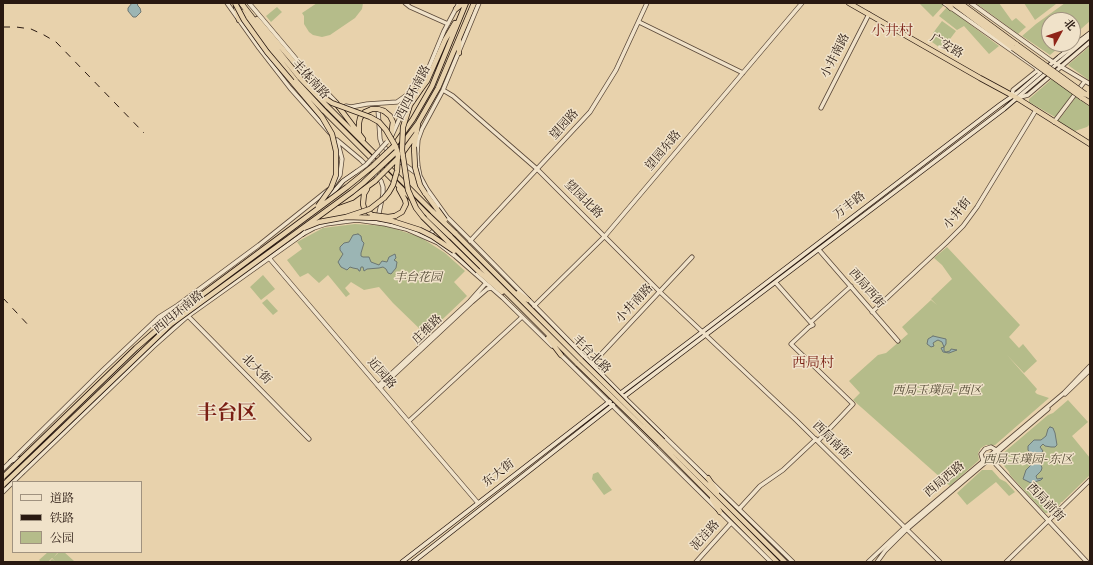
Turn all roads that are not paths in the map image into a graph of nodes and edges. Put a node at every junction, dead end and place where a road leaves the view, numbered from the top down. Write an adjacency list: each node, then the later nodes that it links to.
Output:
1 (227, 3): 20 (street, 丰体南路)
2 (235, 3): 20 (highway); 34 (highway, 丰体南路); 75 (highway, bridge)
3 (242, 3): 34 (highway)
4 (249, 3): 37 (street, 丰体南路)
5 (405, 3): 22 (street)
6 (459, 3): 17 (street, 西四环南路)
7 (464, 3): 17 (highway); 19 (highway, 西四环南路)
8 (474, 3): 25 (highway, 西四环南路)
9 (479, 3): 28 (street, 西四环南路)
10 (647, 3): 21 (street, 望园路)
11 (802, 3): 33 (street, 望园东路)
12 (849, 3): 18 (highway, 广安路)
13 (946, 3): 16 (highway)
14 (960, 3): 27 (highway)
15 (971, 3): 29 (street)
16 (952, 6): 27 (highway); 31 (street)
17 (456, 9): 22 (street, 西四环南路)
18 (869, 14): 41 (highway, 广安路); 52 (street, 小井南路)
19 (461, 15): 75 (highway, 西四环南路, bridge); 89 (highway, bridge)
20 (239, 20): 45 (street, 丰体南路)
21 (638, 22): 33 (street); 65 (street, 望园路)
22 (448, 24): 38 (street, 西四环南路)
23 (1090, 33): 30 (street, 万丰路)
24 (1090, 36): 30 (street, 万丰路)
25 (459, 37): 28 (highway); 56 (highway, 西四环南路)
26 (1090, 42): 30 (street)
27 (1015, 46): 42 (highway, bridge)
28 (459, 53): 39 (street, 西四环南路)
29 (1043, 54): 30 (street); 31 (street)
30 (1058, 64): 32 (street, 万丰路); 35 (street); 43 (street, 万丰路)
31 (1035, 67): 32 (street)
32 (1040, 72): 41 (street, 万丰路)
33 (743, 73): 82 (street, 望园东路)
34 (300, 78): 51 (highway, 丰体南路, bridge); 77 (highway, bridge)
35 (1085, 80): 36 (street); 55 (street)
36 (1090, 84)
37 (319, 85): 40 (street, 丰体南路); 45 (street)
38 (414, 90): 48 (street); 59 (street, 西四环南路)
39 (443, 90): 65 (street, 望园北路); 66 (street, 西四环南路)
40 (325, 91): 46 (street, 丰体南路); 50 (street)
41 (1012, 96): 43 (highway, 广安路); 49 (street, 万丰路)
42 (1083, 96): 44 (highway); 47 (highway)
43 (1017, 98): 53 (street, 万丰路); 54 (highway)
44 (1090, 98)
45 (301, 101): 50 (street, 丰体南路)
46 (335, 102): 48 (street); 58 (highway)
47 (1090, 103)
48 (378, 104): 66 (street)
49 (1001, 104): 53 (street); 63 (street, 万丰路)
50 (307, 108): 60 (street, 丰体南路)
51 (325, 108): 62 (highway, 丰体南路); 64 (highway, 丰体南路)
52 (821, 108)
53 (1004, 109): 68 (street, 万丰路)
54 (1036, 110): 55 (highway); 101 (street, 小井街)
55 (1054, 122): 61 (highway)
56 (418, 123): 57 (highway); 81 (highway, 西四环南路, bridge)
57 (416, 134): 70 (highway, bridge); 76 (highway, bridge)
58 (360, 135): 59 (highway, bridge); 62 (highway)
59 (391, 136): 71 (street, 西四环南路, bridge)
60 (337, 140): 74 (street); 80 (street, 丰体南路)
61 (1090, 144)
62 (371, 150): 64 (highway, 丰体南路)
63 (927, 160): 68 (street); 69 (street, 万丰路)
64 (380, 163): 67 (highway, 丰台北路); 76 (highway, 丰台北路)
65 (537, 169): 82 (street, 望园北路); 84 (street, 望园路)
66 (420, 176): 78 (street, 丰台北路)
67 (392, 178): 70 (highway, bridge); 76 (highway, 丰台北路)
68 (913, 178): 73 (street, 万丰路)
69 (894, 184): 73 (street); 111 (street, 万丰路)
70 (370, 185): 72 (highway)
71 (325, 202): 74 (street, 西四环南路); 100 (street, 西四环南路)
72 (336, 204): 81 (street, 西四环南路)
73 (880, 204): 86 (street, 万丰路)
74 (306, 208): 98 (street, 西四环南路)
75 (314, 211): 105 (highway, 西四环南路, bridge)
76 (433, 212): 94 (highway, 丰台北路, bridge); 96 (highway, 丰台北路, bridge)
77 (346, 217): 81 (highway, bridge); 89 (highway, bridge)
78 (447, 217): 79 (street, 丰台北路); 83 (street)
79 (450, 220): 84 (street, 丰台北路); 85 (street)
80 (378, 223): 81 (street, 西四环南路); 83 (street, 丰台北路)
81 (301, 232): 88 (street, 西四环南路); 102 (street, 西四环南路); 109 (highway, 西四环南路, bridge)
82 (605, 236): 95 (street, 望园北路); 99 (street, 望园东路)
83 (427, 237): 85 (street, 丰台北路)
84 (470, 241): 97 (street, 丰台北路)
85 (438, 243): 90 (street, 丰台北路)
86 (819, 250): 91 (street, 万丰路); 92 (street, 西局西街)
87 (692, 257): 95 (street, 小井南路)
88 (270, 258): 102 (street, 西四环南路); 123 (street, 近园路)
89 (478, 271): 96 (highway)
90 (486, 283): 93 (street, 丰台北路); 123 (street, 庄维路)
91 (776, 283): 107 (street); 112 (street, 万丰路)
92 (851, 286): 101 (street, 西局西街); 107 (street)
93 (491, 288): 104 (street, 丰台北路); 123 (street, 庄维路)
94 (511, 289): 97 (highway); 108 (highway, 丰台北路)
95 (660, 292): 111 (street, 望园北路); 118 (street, 小井南路)
96 (512, 298): 106 (highway, 丰台北路)
97 (528, 300): 99 (street, 丰台北路)
98 (178, 305): 100 (street, 北大街); 125 (street, 西四环南路)
99 (534, 306): 103 (street, 丰台北路)
100 (181, 309): 102 (street, 北大街); 105 (street, 西四环南路)
101 (872, 312): 114 (street, 西局西街)
102 (186, 315): 109 (street, 西四环南路); 131 (street, 西四环南路); 133 (street, 北大街)
103 (543, 315): 108 (highway); 118 (street, 丰台北路)
104 (522, 317): 116 (street, 丰台北路); 132 (street)
105 (168, 320): 110 (highway, 西四环南路, bridge)
106 (536, 322): 116 (highway); 117 (highway, 丰台北路)
107 (811, 322): 134 (street)
108 (546, 324): 117 (highway, 丰台北路)
109 (166, 329): 113 (street, 西四环南路)
110 (156, 330): 115 (street, 西四环南路)
111 (702, 332): 112 (street, 西局南街); 124 (street, 万丰路)
112 (706, 335): 126 (street, 万丰路); 134 (street, 西局南街)
113 (155, 338): 129 (street, 西四环南路); 147 (highway, 西四环南路, bridge)
114 (898, 341)
115 (136, 348): 127 (street, 西四环南路); 142 (highway, 西四环南路, bridge)
116 (561, 355): 122 (street, 丰台北路)
117 (579, 362): 135 (highway, 丰台北路, bridge)
118 (592, 364): 121 (street, 丰台北路)
119 (1090, 366): 136 (street, 西局西路)
120 (1090, 370): 137 (street, 西局西路)
121 (603, 376): 122 (street); 124 (street, 丰台北路)
122 (588, 382): 128 (street, 丰台北路)
123 (379, 387): 132 (street, 近园路)
124 (620, 393): 126 (street, 丰台北路); 128 (street, 东大街)
125 (79, 394): 127 (street); 138 (street, 西四环南路)
126 (625, 397): 130 (street, 东大街); 143 (street, 丰台北路)
127 (84, 399): 129 (street); 138 (street, 西四环南路)
128 (609, 402): 130 (street, 丰台北路); 151 (street, 东大街)
129 (88, 404): 131 (street); 141 (street, 西四环南路)
130 (613, 405): 153 (street, 丰台北路); 158 (street, 东大街)
131 (91, 407): 141 (street, 西四环南路)
132 (409, 421): 151 (street, 近园路)
133 (309, 439)
134 (817, 440): 152 (street); 156 (street, 西局南街)
135 (662, 442): 148 (highway, 丰台北路); 150 (highway, 丰台北路)
136 (996, 450): 137 (street, 西局西路); 139 (street)
137 (989, 458): 139 (street, 西局西路); 154 (street, 西局前街); 156 (street, 西局西路)
138 (11, 461): 140 (street, 西四环南路)
139 (983, 461): 156 (street, 西局西路)
140 (3, 469)
141 (22, 473): 145 (street, 西四环南路)
142 (3, 477)
143 (708, 478): 150 (highway); 152 (street, 丰台北路)
144 (1090, 480): 154 (street)
145 (14, 481)
146 (12, 483): 149 (street, 西四环南路)
147 (3, 485)
148 (706, 491): 153 (highway); 161 (highway, 丰台北路)
149 (3, 492)
150 (724, 501): 162 (highway, 丰台北路)
151 (478, 503): 157 (street, 东大街)
152 (739, 509): 163 (street, 丰台北路)
153 (720, 512): 155 (street, 丰台北路)
154 (1048, 521): 167 (street); 168 (street, 西局前街)
155 (731, 523): 159 (street, 泥洼路); 160 (street, 丰台北路)
156 (905, 529): 164 (street, 西局西路); 165 (street, 西局西路); 166 (street, 西局南街)
157 (402, 562)
158 (413, 562)
159 (696, 562)
160 (770, 562)
161 (778, 562)
162 (787, 562)
163 (793, 562)
164 (868, 562)
165 (877, 562)
166 (940, 562)
167 (1006, 562)
168 (1088, 562)

